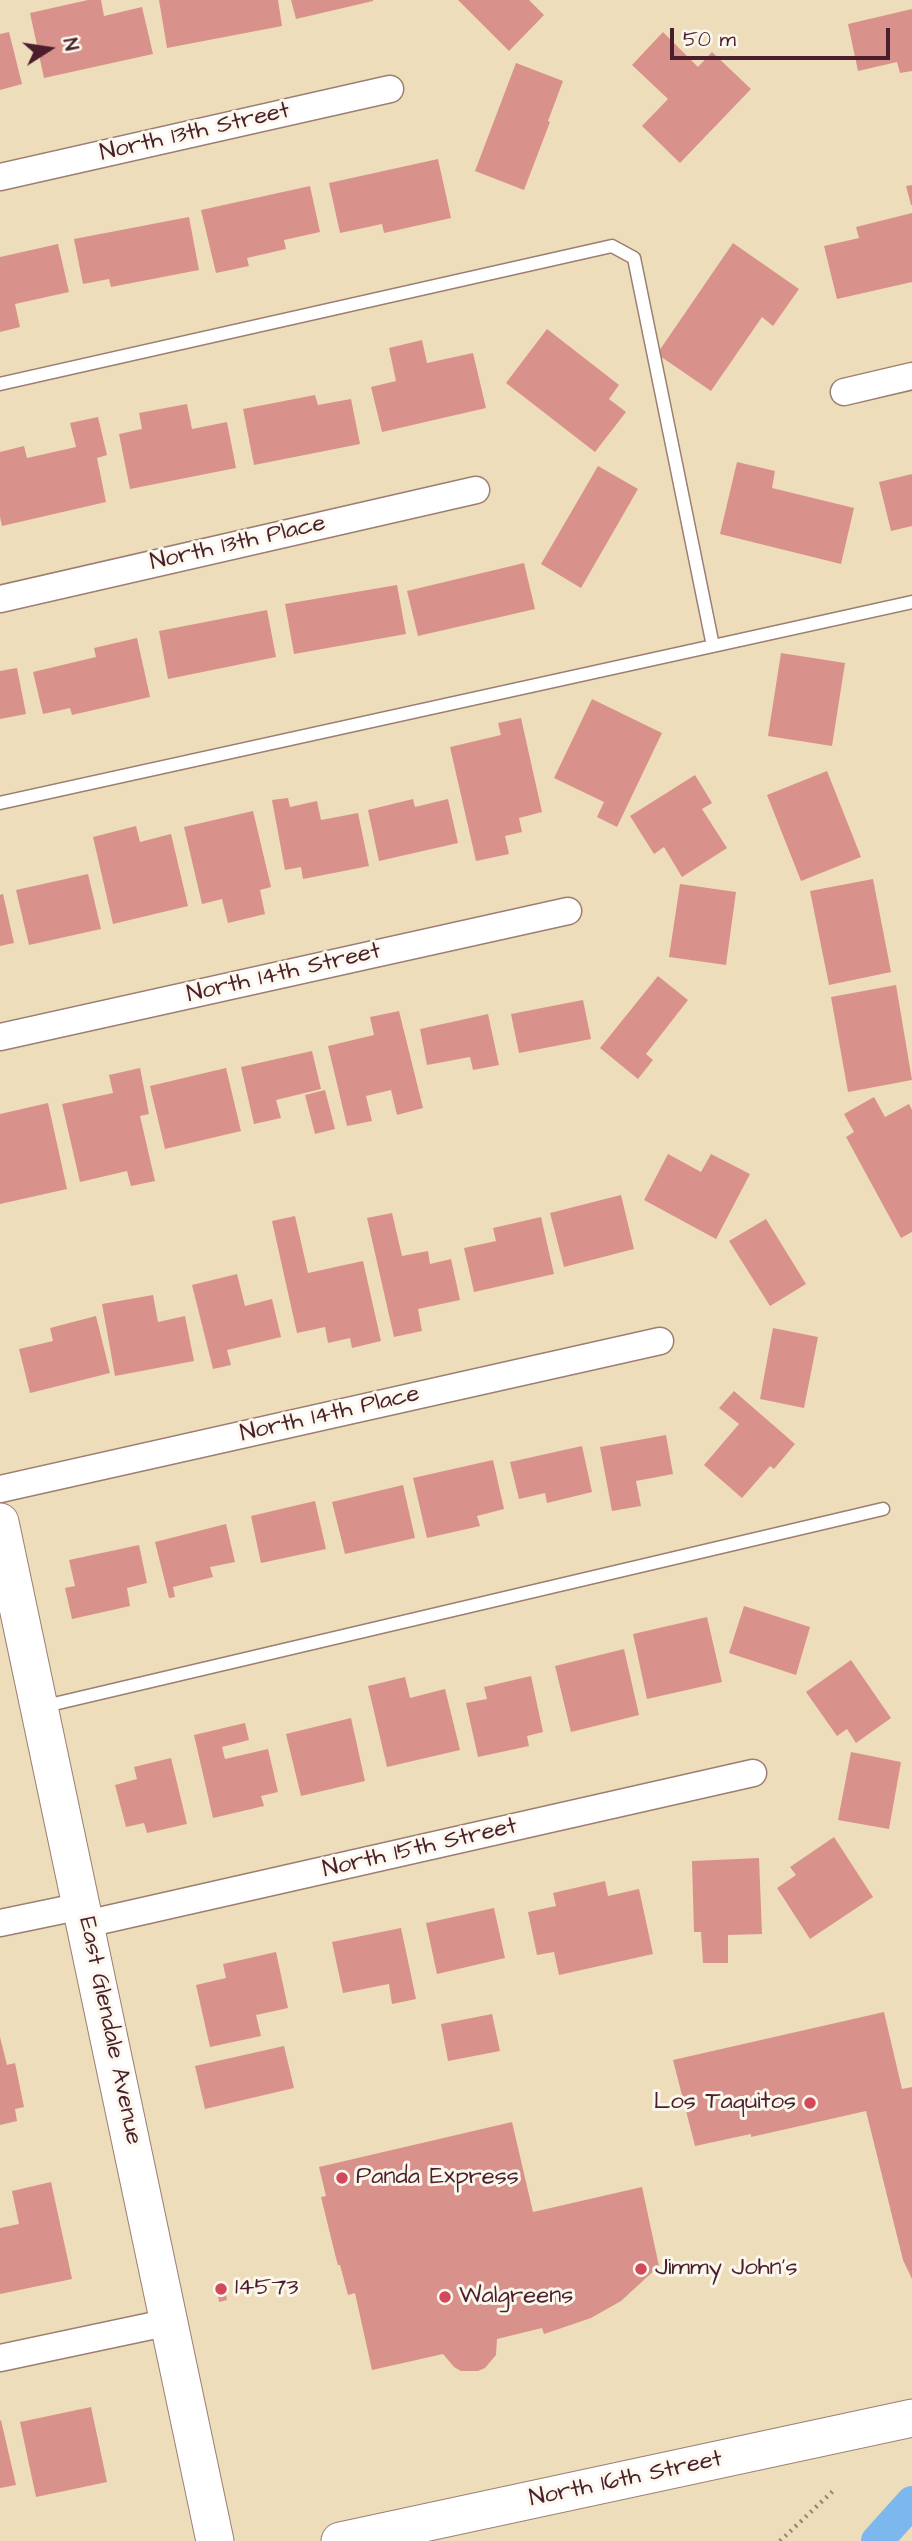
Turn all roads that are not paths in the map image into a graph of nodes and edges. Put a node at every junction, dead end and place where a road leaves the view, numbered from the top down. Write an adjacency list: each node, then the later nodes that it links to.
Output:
1 (390, 89): 2 (street, North 13th Street)
2 (0, 177)
3 (912, 376): 5 (street)
4 (0, 384): 9 (lane)
5 (844, 392)
6 (476, 490): 7 (street, North 13th Place)
7 (0, 598)
8 (912, 602): 9 (lane)
9 (713, 646): 10 (lane)
10 (0, 803)
11 (568, 911): 12 (street, North 14th Street)
12 (0, 1037)
13 (660, 1341): 14 (street, North 14th Place)
14 (0, 1489)
15 (883, 1509): 17 (lane)
16 (0, 1522): 17 (main road, East Glendale Avenue)
17 (40, 1708): 19 (main road, East Glendale Avenue)
18 (753, 1773): 19 (street, North 15th Street)
19 (84, 1915): 20 (street, North 15th Street); 21 (main road, East Glendale Avenue)
20 (0, 1923)
21 (170, 2322): 22 (street); 24 (main road, East Glendale Avenue)
22 (0, 2358)
23 (906, 2420): 25 (main road, North 16th Street)
24 (215, 2541)
25 (340, 2541)

